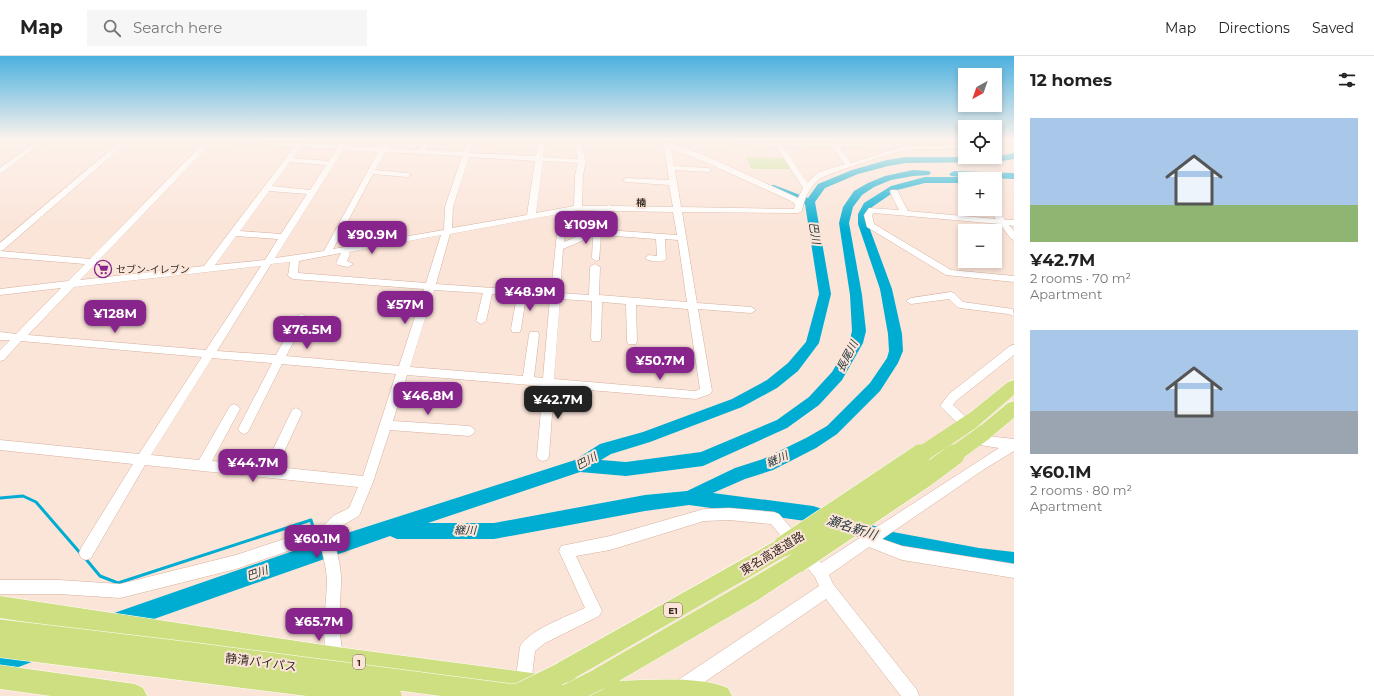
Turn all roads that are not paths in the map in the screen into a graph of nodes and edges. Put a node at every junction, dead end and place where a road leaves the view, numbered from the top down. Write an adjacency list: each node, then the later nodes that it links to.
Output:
1 (92, 170): 37 (street)
2 (181, 170): 44 (street)
3 (280, 170): 16 (street)
4 (327, 170): 18 (street)
5 (461, 170): 30 (street)
6 (537, 170): 26 (street)
7 (580, 170): 22 (street)
8 (671, 170): 15 (street)
9 (730, 170): 20 (street)
10 (795, 170): 17 (street)
11 (834, 170): 17 (street)
12 (371, 172): 13 (street); 40 (street)
13 (407, 175)
14 (626, 180): 15 (street)
15 (673, 183): 23 (street)
16 (266, 188): 18 (street); 32 (street)
17 (807, 188): 20 (street)
18 (312, 192): 34 (street)
19 (894, 192): 25 (street)
20 (801, 199): 23 (street)
21 (610, 207): 22 (street); 23 (street); 31 (street)
22 (578, 208): 24 (street)
23 (677, 208): 36 (street)
24 (564, 210): 26 (street); 38 (street)
25 (905, 213): 28 (street); 48 (street)
26 (531, 216): 30 (street)
27 (998, 216): 28 (street)
28 (1003, 222): 29 (street); 35 (street)
29 (1014, 223)
30 (447, 231): 39 (street); 50 (street)
31 (597, 232): 33 (street); 38 (street); 55 (street)
32 (233, 233): 34 (street); 47 (street)
33 (660, 236): 36 (street); 42 (street)
34 (283, 237): 45 (street)
35 (1014, 237)
36 (682, 238): 58 (street)
37 (0, 248)
38 (559, 248): 54 (street)
39 (344, 250): 40 (street); 46 (street)
40 (327, 253): 43 (street)
41 (0, 254): 44 (street)
42 (649, 258)
43 (295, 259): 45 (street); 50 (street)
44 (93, 262): 49 (street)
45 (267, 263): 47 (street); 70 (street)
46 (348, 264)
47 (207, 269): 49 (street)
48 (1014, 280)
49 (70, 284): 52 (street); 66 (street)
50 (428, 286): 51 (street); 73 (street)
51 (488, 290): 53 (street); 62 (street)
52 (0, 292)
53 (522, 293): 54 (street); 63 (street)
54 (555, 296): 55 (street); 75 (street)
55 (595, 298): 56 (street); 67 (street)
56 (632, 301): 58 (street); 68 (street)
57 (911, 301): 60 (street)
58 (693, 306): 59 (street); 75 (street)
59 (751, 310)
60 (1014, 313)
61 (302, 317): 72 (street)
62 (481, 321)
63 (516, 329)
64 (534, 335): 74 (street)
65 (0, 336): 66 (street)
66 (20, 337): 70 (street); 71 (street)
67 (596, 338)
68 (632, 341)
69 (1014, 349): 84 (street)
70 (209, 353): 72 (street); 87 (street)
71 (0, 357)
72 (278, 359): 73 (street); 82 (street)
73 (402, 370): 74 (street); 80 (street)
74 (528, 381): 75 (street)
75 (548, 383): 86 (street)
76 (1014, 386): 81 (highway, 東名高速道路 / E1)
77 (1014, 408): 81 (highway, 東名高速道路 / E1)
78 (234, 409): 88 (street)
79 (296, 413): 89 (street)
80 (385, 425): 83 (street); 90 (street)
81 (978, 426): 103 (highway, 東名高速道路 / E1, bridge); 105 (highway, 東名高速道路 / E1, bridge)
82 (244, 429)
83 (470, 432)
84 (1014, 444): 92 (street)
85 (0, 446): 87 (street)
86 (543, 456)
87 (142, 459): 88 (street); 93 (street)
88 (203, 465): 89 (street)
89 (269, 472): 90 (street)
90 (367, 482): 91 (street)
91 (327, 533): 96 (street); 101 (street)
92 (867, 540): 94 (street); 95 (street)
93 (86, 553)
94 (1014, 571)
95 (820, 572): 97 (street); 105 (street)
96 (0, 587)
97 (828, 589): 104 (street); 111 (street)
98 (0, 607): 101 (highway, 1)
99 (0, 630): 105 (highway, 静清バイパス / 1, bridge)
100 (0, 647): 108 (highway, 静清バイパス, bridge)
101 (337, 659): 105 (highway, 1); 107 (street)
102 (0, 677): 106 (highway)
103 (593, 691): 104 (highway, 1); 105 (highway, 1, bridge); 109 (highway, 東名高速道路 / E1, bridge)
104 (675, 691): 110 (highway, 1)
105 (516, 693)
106 (135, 696)
107 (349, 696)
108 (392, 696)
109 (565, 696)
110 (720, 696)
111 (911, 696)

